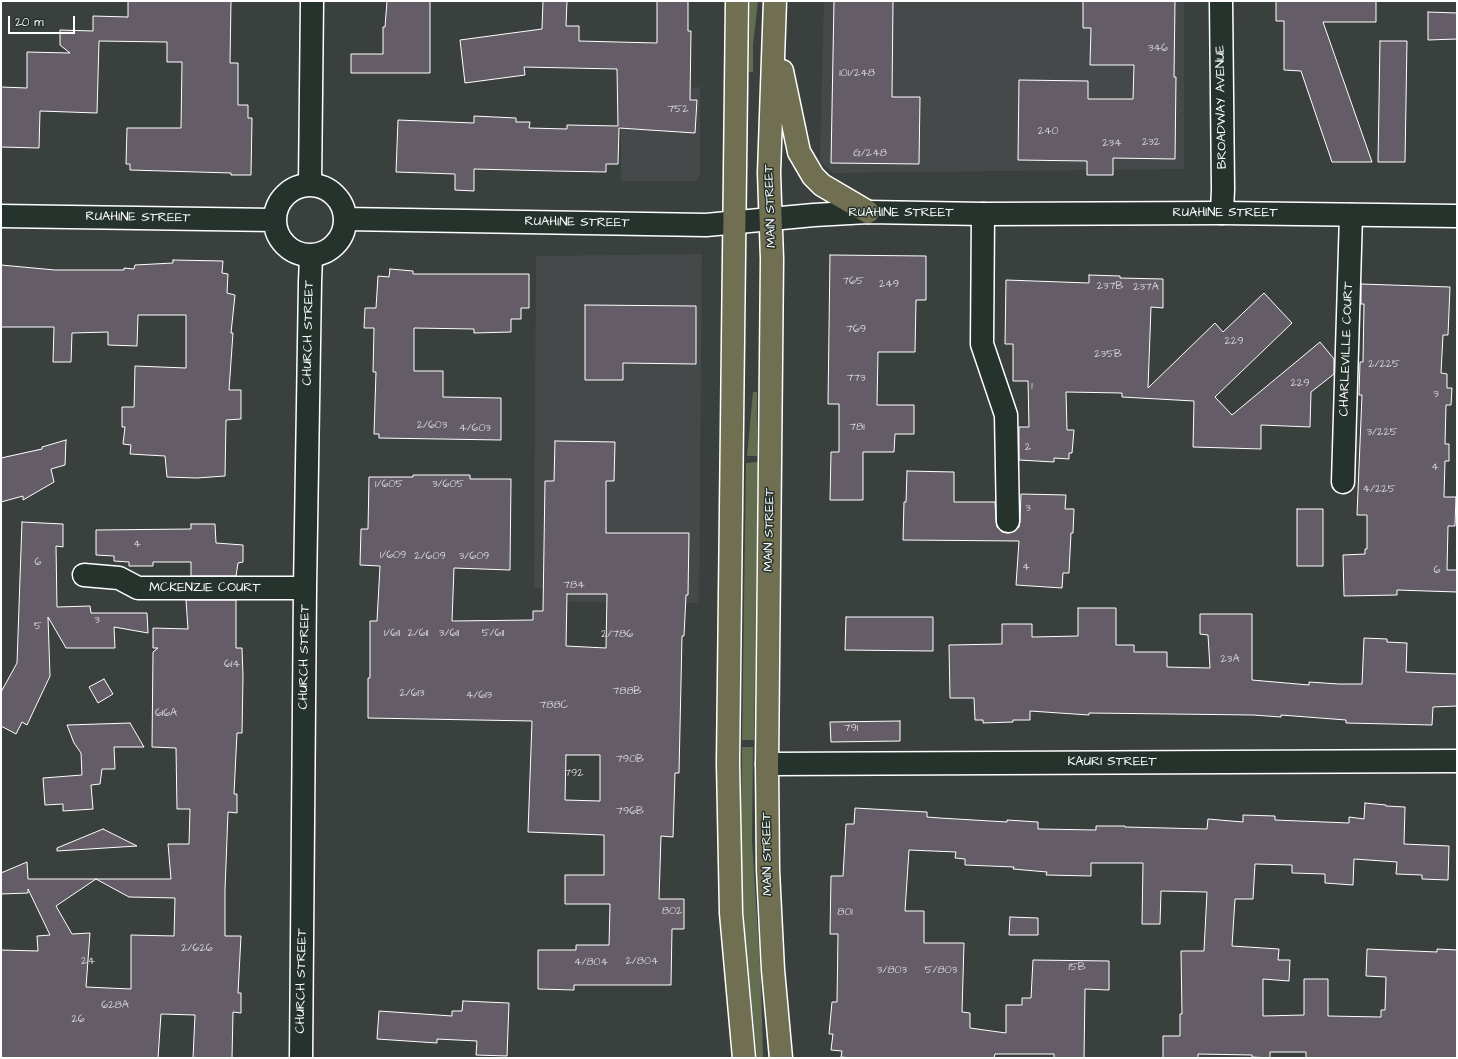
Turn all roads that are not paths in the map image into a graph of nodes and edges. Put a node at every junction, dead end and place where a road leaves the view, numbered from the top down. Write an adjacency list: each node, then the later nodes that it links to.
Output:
1 (312, 1): 6 (street)
2 (737, 1): 16 (highway)
3 (775, 1): 5 (highway, MAIN STREET)
4 (1221, 1): 8 (street, BROADWAY AVENUE)
5 (775, 35): 7 (highway); 13 (highway, MAIN STREET)
6 (310, 184): 14 (street); 15 (street)
7 (868, 212): 9 (street, RUAHINE STREET); 13 (street, RUAHINE STREET)
8 (1222, 213): 9 (street, RUAHINE STREET); 10 (street, RUAHINE STREET)
9 (983, 214): 19 (street)
10 (1351, 215): 12 (street, RUAHINE STREET); 18 (street, CHARLEVILLE COURT)
11 (1, 216): 15 (street, RUAHINE STREET)
12 (1457, 216)
13 (770, 218): 16 (street, RUAHINE STREET); 23 (highway, MAIN STREET)
14 (345, 219): 16 (street, RUAHINE STREET); 17 (street)
15 (274, 220): 17 (street)
16 (735, 221): 25 (highway)
17 (311, 256): 21 (street, CHURCH STREET)
18 (1343, 482)
19 (1008, 521)
20 (84, 575): 21 (street, MCKENZIE COURT)
21 (305, 588): 24 (street, CHURCH STREET)
22 (1457, 760): 23 (street, KAURI STREET)
23 (767, 764): 26 (highway, MAIN STREET)
24 (301, 1058)
25 (744, 1058)
26 (781, 1058)

